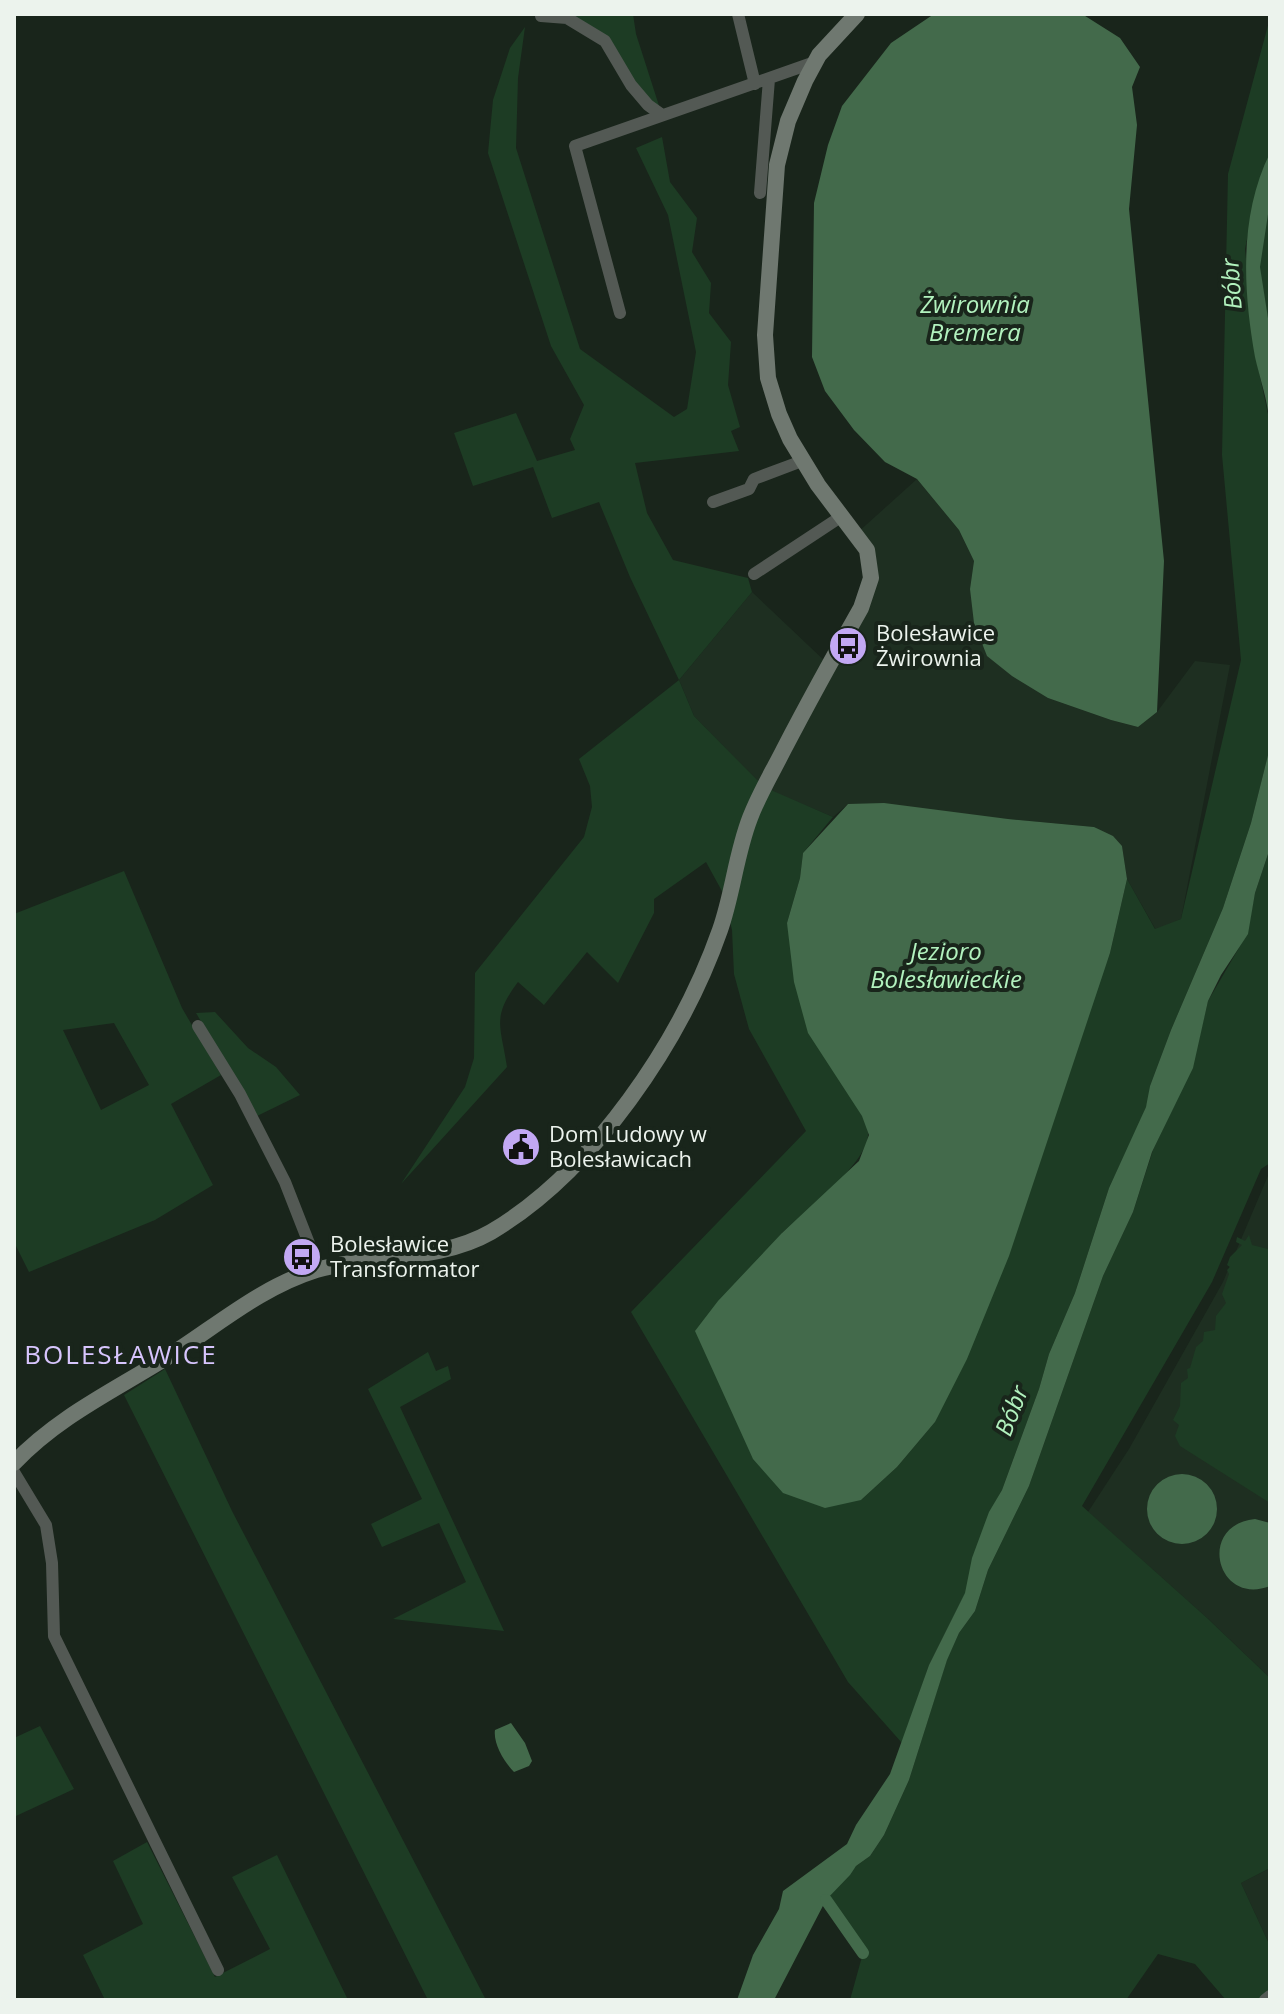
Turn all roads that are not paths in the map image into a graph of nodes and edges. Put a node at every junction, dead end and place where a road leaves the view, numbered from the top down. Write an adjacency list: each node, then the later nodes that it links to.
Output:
1 (738, 14): 6 (street)
2 (857, 14): 4 (street)
3 (541, 16): 7 (street)
4 (815, 62): 5 (street); 10 (street)
5 (769, 79): 6 (street); 8 (street)
6 (755, 84): 7 (street)
7 (662, 115): 9 (street)
8 (760, 193)
9 (620, 313)
10 (802, 461): 11 (street); 12 (street)
11 (713, 502)
12 (842, 516): 13 (street); 15 (street)
13 (754, 574)
14 (198, 1026): 15 (street)
15 (319, 1269): 16 (street)
16 (14, 1463)
17 (14, 1472): 18 (street)
18 (218, 1970)
19 (1270, 1996): 20 (street)
20 (1265, 2000)

